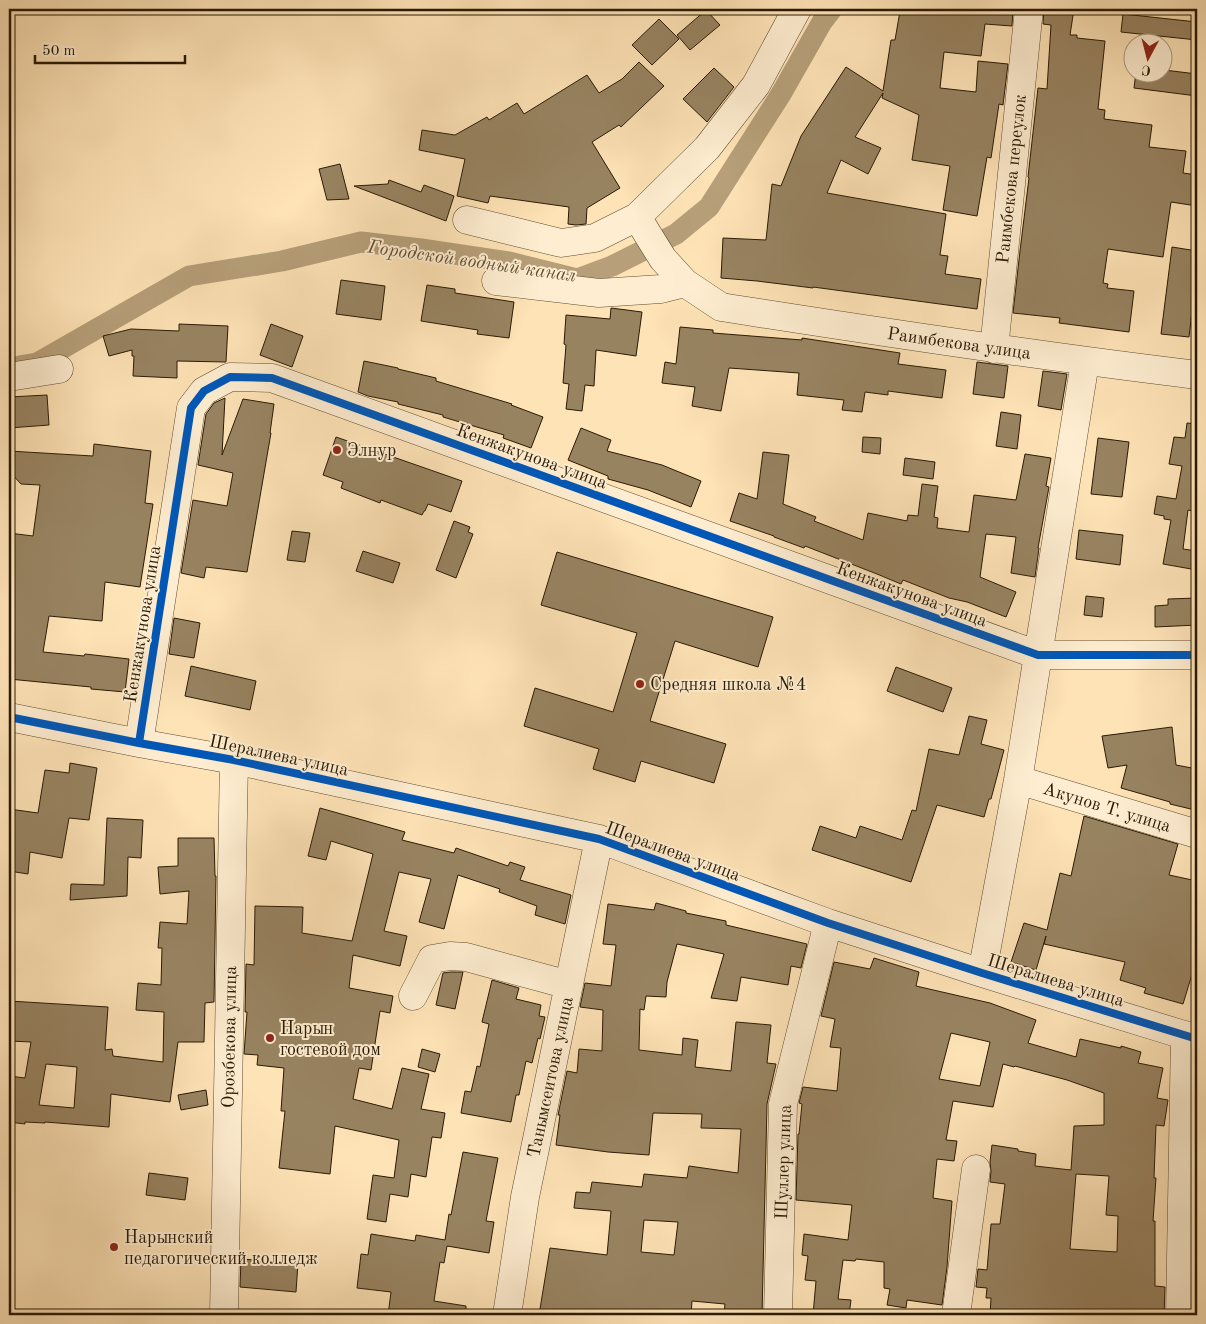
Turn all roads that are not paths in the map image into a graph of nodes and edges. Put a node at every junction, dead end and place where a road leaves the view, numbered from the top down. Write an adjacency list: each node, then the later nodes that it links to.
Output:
1 (797, 9): 3 (street)
2 (1029, 9): 7 (street, Раимбекова переулок)
3 (637, 217): 4 (street); 6 (street)
4 (467, 220)
5 (496, 281): 6 (street)
6 (685, 283): 7 (street, Раимбекова улица)
7 (994, 349): 8 (street, Раимбекова улица)
8 (1085, 362): 10 (street, Раимбекова улица); 12 (street)
9 (59, 369): 11 (street)
10 (1197, 375)
11 (9, 376)
12 (1038, 655): 13 (street, Кенжакунова улица); 15 (street, Кенжакунова улица); 17 (street)
13 (1197, 655)
14 (9, 717): 15 (street, Шералиева улица)
15 (139, 743): 16 (street, Шералиева улица)
16 (234, 760): 19 (street, Шералиева улица); 26 (street, Орозбекова улица)
17 (1018, 780): 18 (street, Акунов Т. улица); 21 (street)
18 (1197, 834)
19 (599, 839): 20 (street, Шералиева улица); 22 (street, Танымсеитова улица)
20 (828, 923): 21 (street, Шералиева улица); 28 (street, Шуллер улица)
21 (982, 973): 24 (street, Шералиева улица)
22 (569, 984): 23 (street); 27 (street, Танымсеитова улица)
23 (412, 996)
24 (1191, 1037): 30 (street)
25 (976, 1169): 29 (street)
26 (224, 1315)
27 (507, 1315)
28 (778, 1315)
29 (956, 1315)
30 (1180, 1315)

